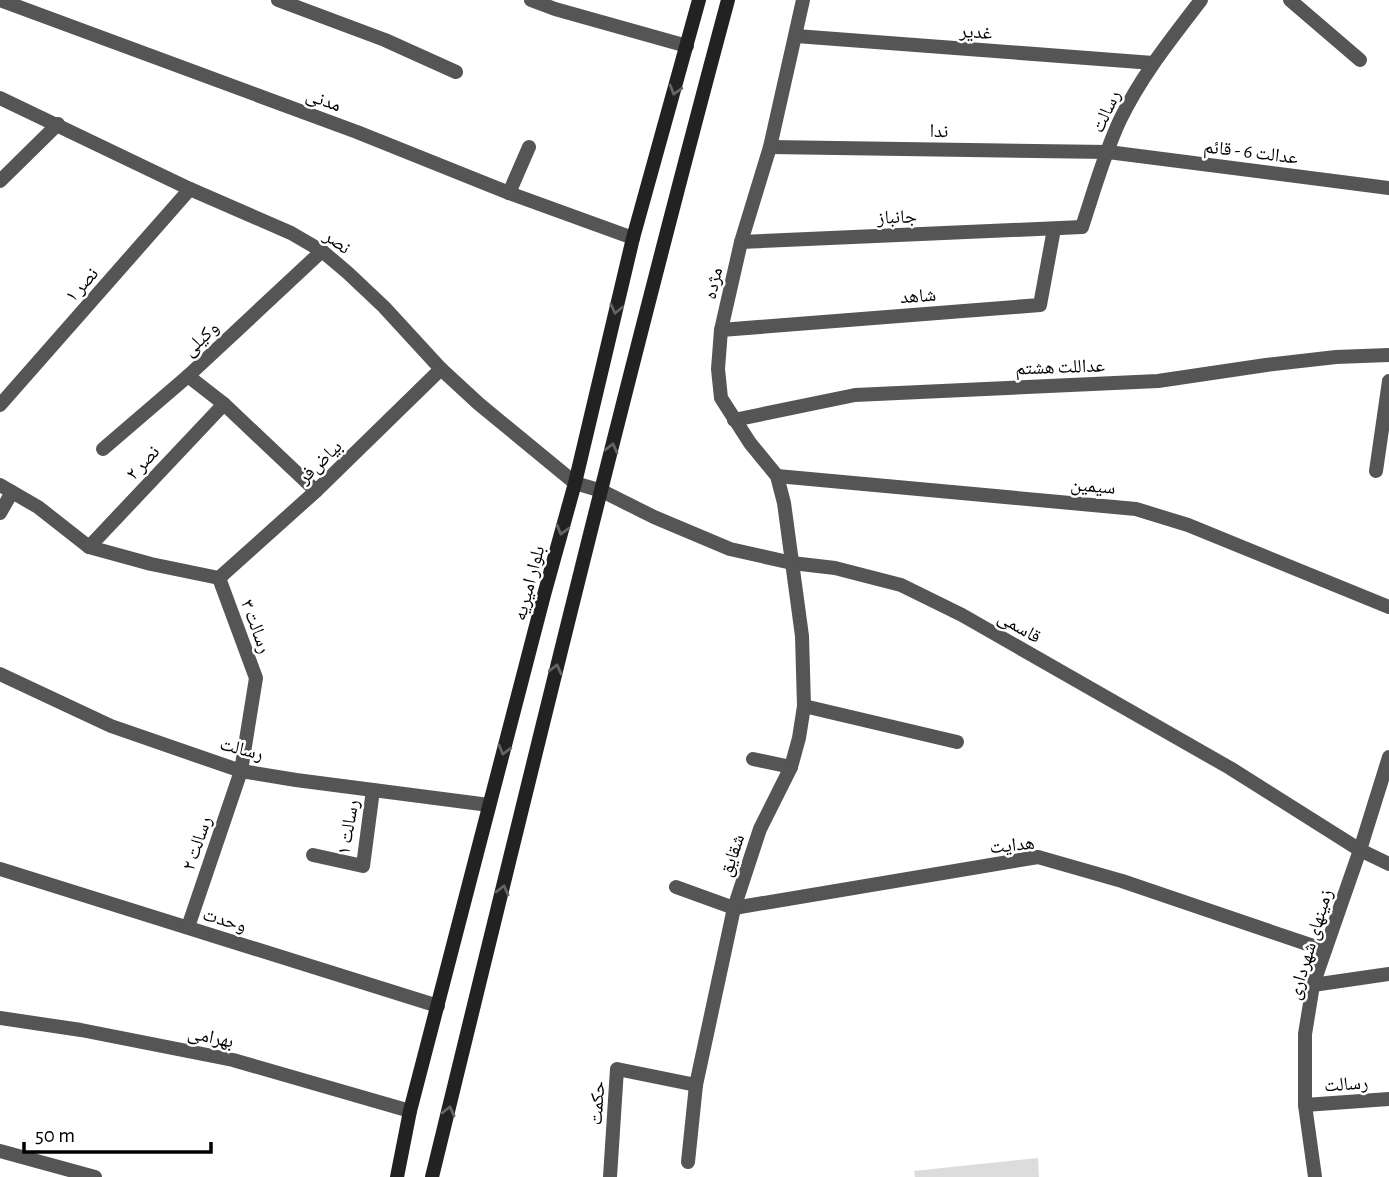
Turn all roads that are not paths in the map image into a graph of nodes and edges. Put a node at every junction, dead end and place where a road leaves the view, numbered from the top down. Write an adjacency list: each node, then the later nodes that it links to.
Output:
1 (0, 0): 9 (street, مدنی)
2 (278, 0): 14 (street)
3 (531, 0): 11 (street)
4 (699, 0): 11 (street, بلوار امیریه)
5 (728, 0): 42 (street, one-way to 5)
6 (803, 0): 10 (street, مژده)
7 (1201, 0): 13 (street, رسالت)
8 (1290, 0): 12 (street)
9 (19, 4): 23 (street, مدنی)
10 (796, 36): 13 (street, غدیر); 18 (street, مژده)
11 (687, 46): 25 (street, بلوار امیریه, one-way to 25)
12 (1360, 60)
13 (1153, 64): 19 (street, رسالت)
14 (456, 72)
15 (0, 98): 16 (street, نصر)
16 (58, 124): 20 (street); 21 (street, نصر)
17 (529, 147): 23 (street)
18 (770, 147): 19 (street, ندا); 26 (street, مژده)
19 (1108, 152): 22 (street, عدالت 6 - قائم); 24 (street, رسالت)
20 (0, 181)
21 (190, 188): 27 (street, نصر); 34 (street, نصر ۱)
22 (1389, 188)
23 (509, 193): 25 (street, مدنی)
24 (1054, 229): 26 (street, جانباز); 28 (street, شاهد)
25 (633, 238): 39 (street, بلوار امیریه, one-way to 39)
26 (741, 243): 28 (street, مژده)
27 (321, 251): 30 (street, نصر); 31 (street, وکیلی)
28 (721, 330): 35 (street, مژده)
29 (1389, 355): 35 (street, عداللت هشتم)
30 (441, 369): 39 (street, نصر); 41 (street, بیاض‌فر)
31 (188, 376): 33 (street); 36 (street, وکیلی)
32 (1389, 381): 37 (street)
33 (224, 404): 41 (street); 44 (street, نصر ۲)
34 (0, 405)
35 (734, 420): 38 (street, مژده)
36 (103, 449)
37 (1376, 471)
38 (777, 476): 45 (street, مژده); 47 (street, سیمین)
39 (575, 483): 42 (street, نصر); 56 (street, بلوار امیریه, one-way to 56)
40 (6, 489): 43 (street); 44 (street)
41 (316, 491): 46 (street, بیاض‌فر)
42 (602, 491): 45 (street, قاسمی); 77 (street, one-way to 42)
43 (0, 513)
44 (89, 547): 46 (street)
45 (792, 564): 49 (street, شقایق); 57 (street, قاسمی)
46 (219, 578): 54 (street, رسالت ۳)
47 (1389, 607)
48 (0, 674): 54 (street, رسالت)
49 (804, 706): 50 (street); 53 (street, شقایق)
50 (957, 742)
51 (1389, 757): 57 (street, زمینهای شهرداری)
52 (753, 759): 53 (street)
53 (791, 767): 62 (street, شقایق)
54 (241, 771): 55 (street, رسالت); 63 (street, رسالت ۲)
55 (373, 790): 56 (street, رسالت); 58 (street, رسالت ۱)
56 (489, 805): 67 (street, بلوار امیریه)
57 (1360, 850): 59 (street, قاسمی); 64 (street, زمینهای شهرداری)
58 (313, 855)
59 (1389, 864)
60 (0, 869): 63 (street, وحدت)
61 (676, 887): 62 (street)
62 (734, 908): 64 (street, هدایت); 69 (street, شقایق)
63 (188, 927): 67 (street, وحدت)
64 (1325, 950): 66 (street, زمینهای شهرداری)
65 (1389, 974): 66 (street)
66 (1313, 985): 71 (street, زمینهای شهرداری)
67 (438, 1006): 72 (street, بلوار امیریه)
68 (0, 1018): 72 (street, بهرامی)
69 (696, 1085): 74 (street, شقایق); 78 (street, حکمت)
70 (1389, 1099): 71 (street, رسالت)
71 (1305, 1105): 79 (street, زمینهای شهرداری)
72 (410, 1111): 76 (street, بلوار امیریه)
73 (0, 1151): 75 (street)
74 (688, 1163)
75 (95, 1177)
76 (397, 1177)
77 (432, 1177)
78 (610, 1177)
79 (1315, 1177)

